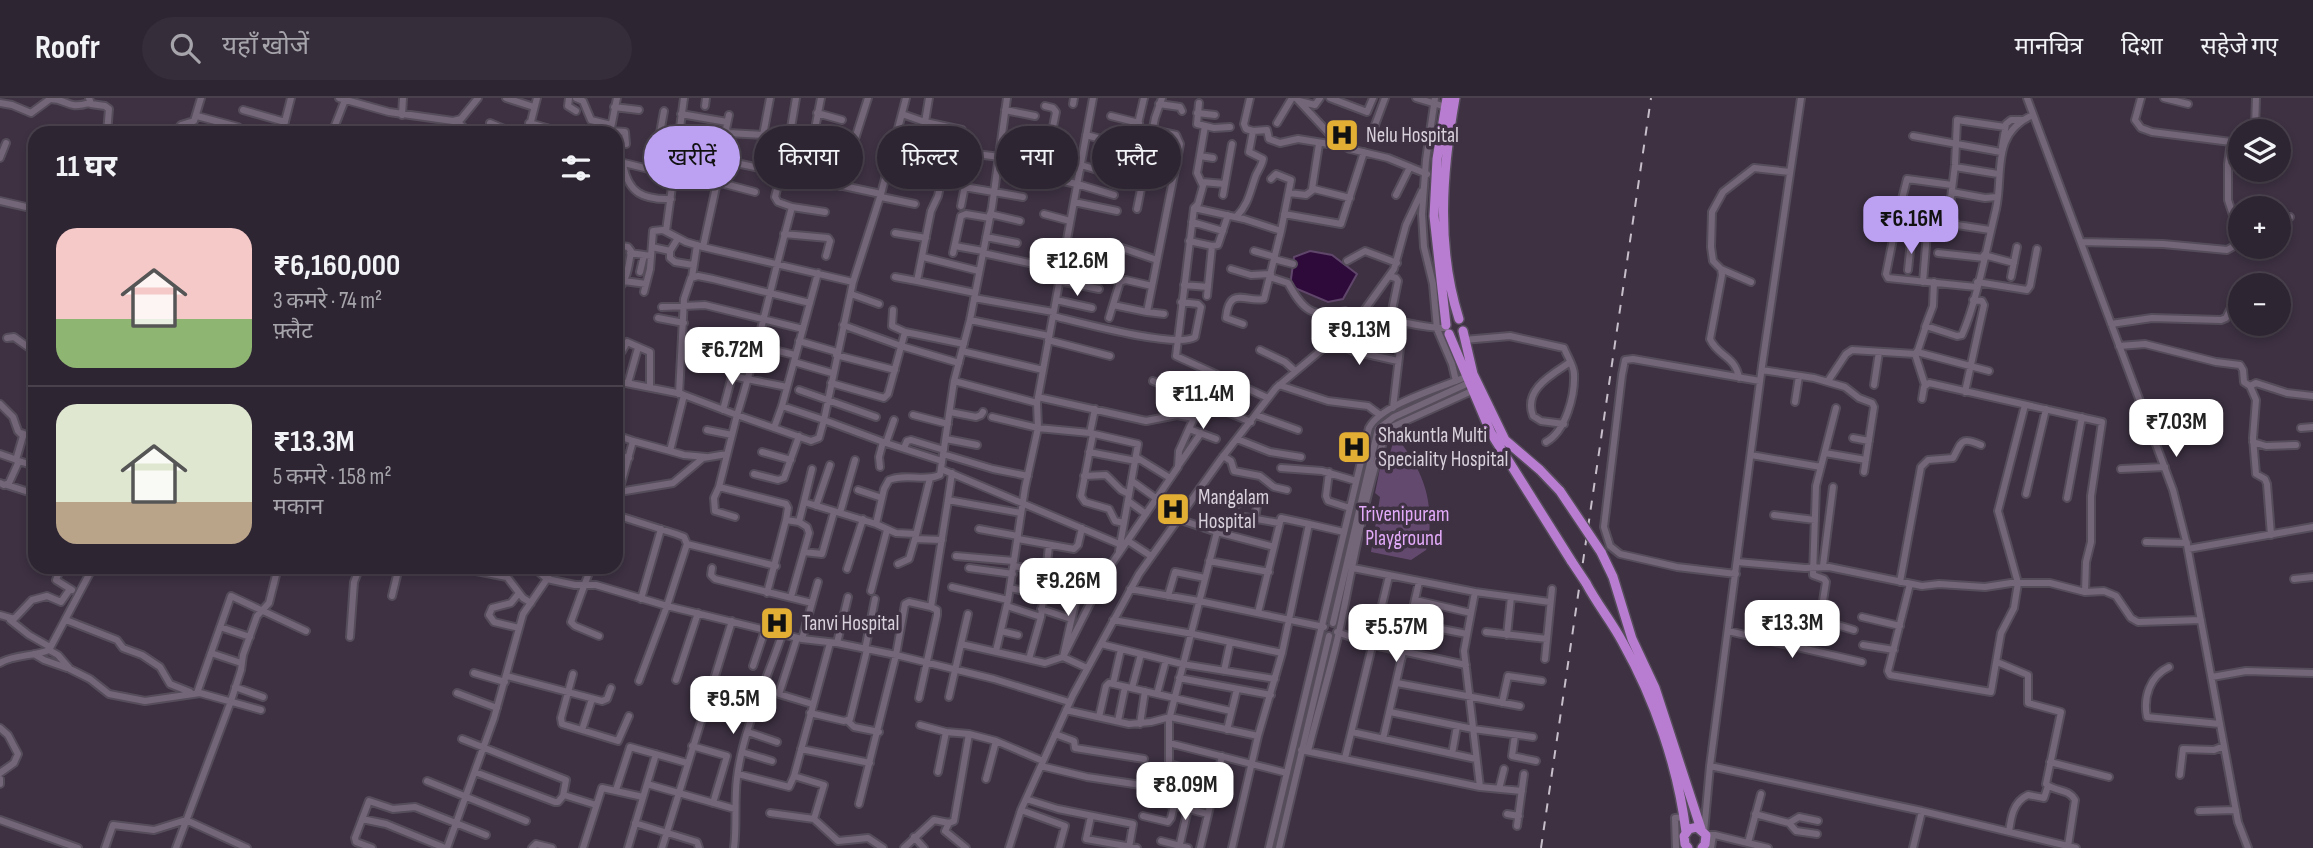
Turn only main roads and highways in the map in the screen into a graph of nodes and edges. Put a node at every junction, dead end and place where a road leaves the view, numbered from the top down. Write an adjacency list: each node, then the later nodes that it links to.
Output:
1 (1455, 98): 3 (highway)
2 (1446, 102): 4 (highway)
3 (1459, 319): 4 (highway); 5 (highway)
4 (1444, 329): 5 (highway); 6 (highway)
5 (1463, 335): 6 (highway)
6 (1472, 382): 7 (highway, bridge); 8 (highway, bridge)
7 (1686, 832): 8 (highway); 9 (highway)
8 (1706, 833): 10 (highway)
9 (1688, 848)
10 (1702, 848)

